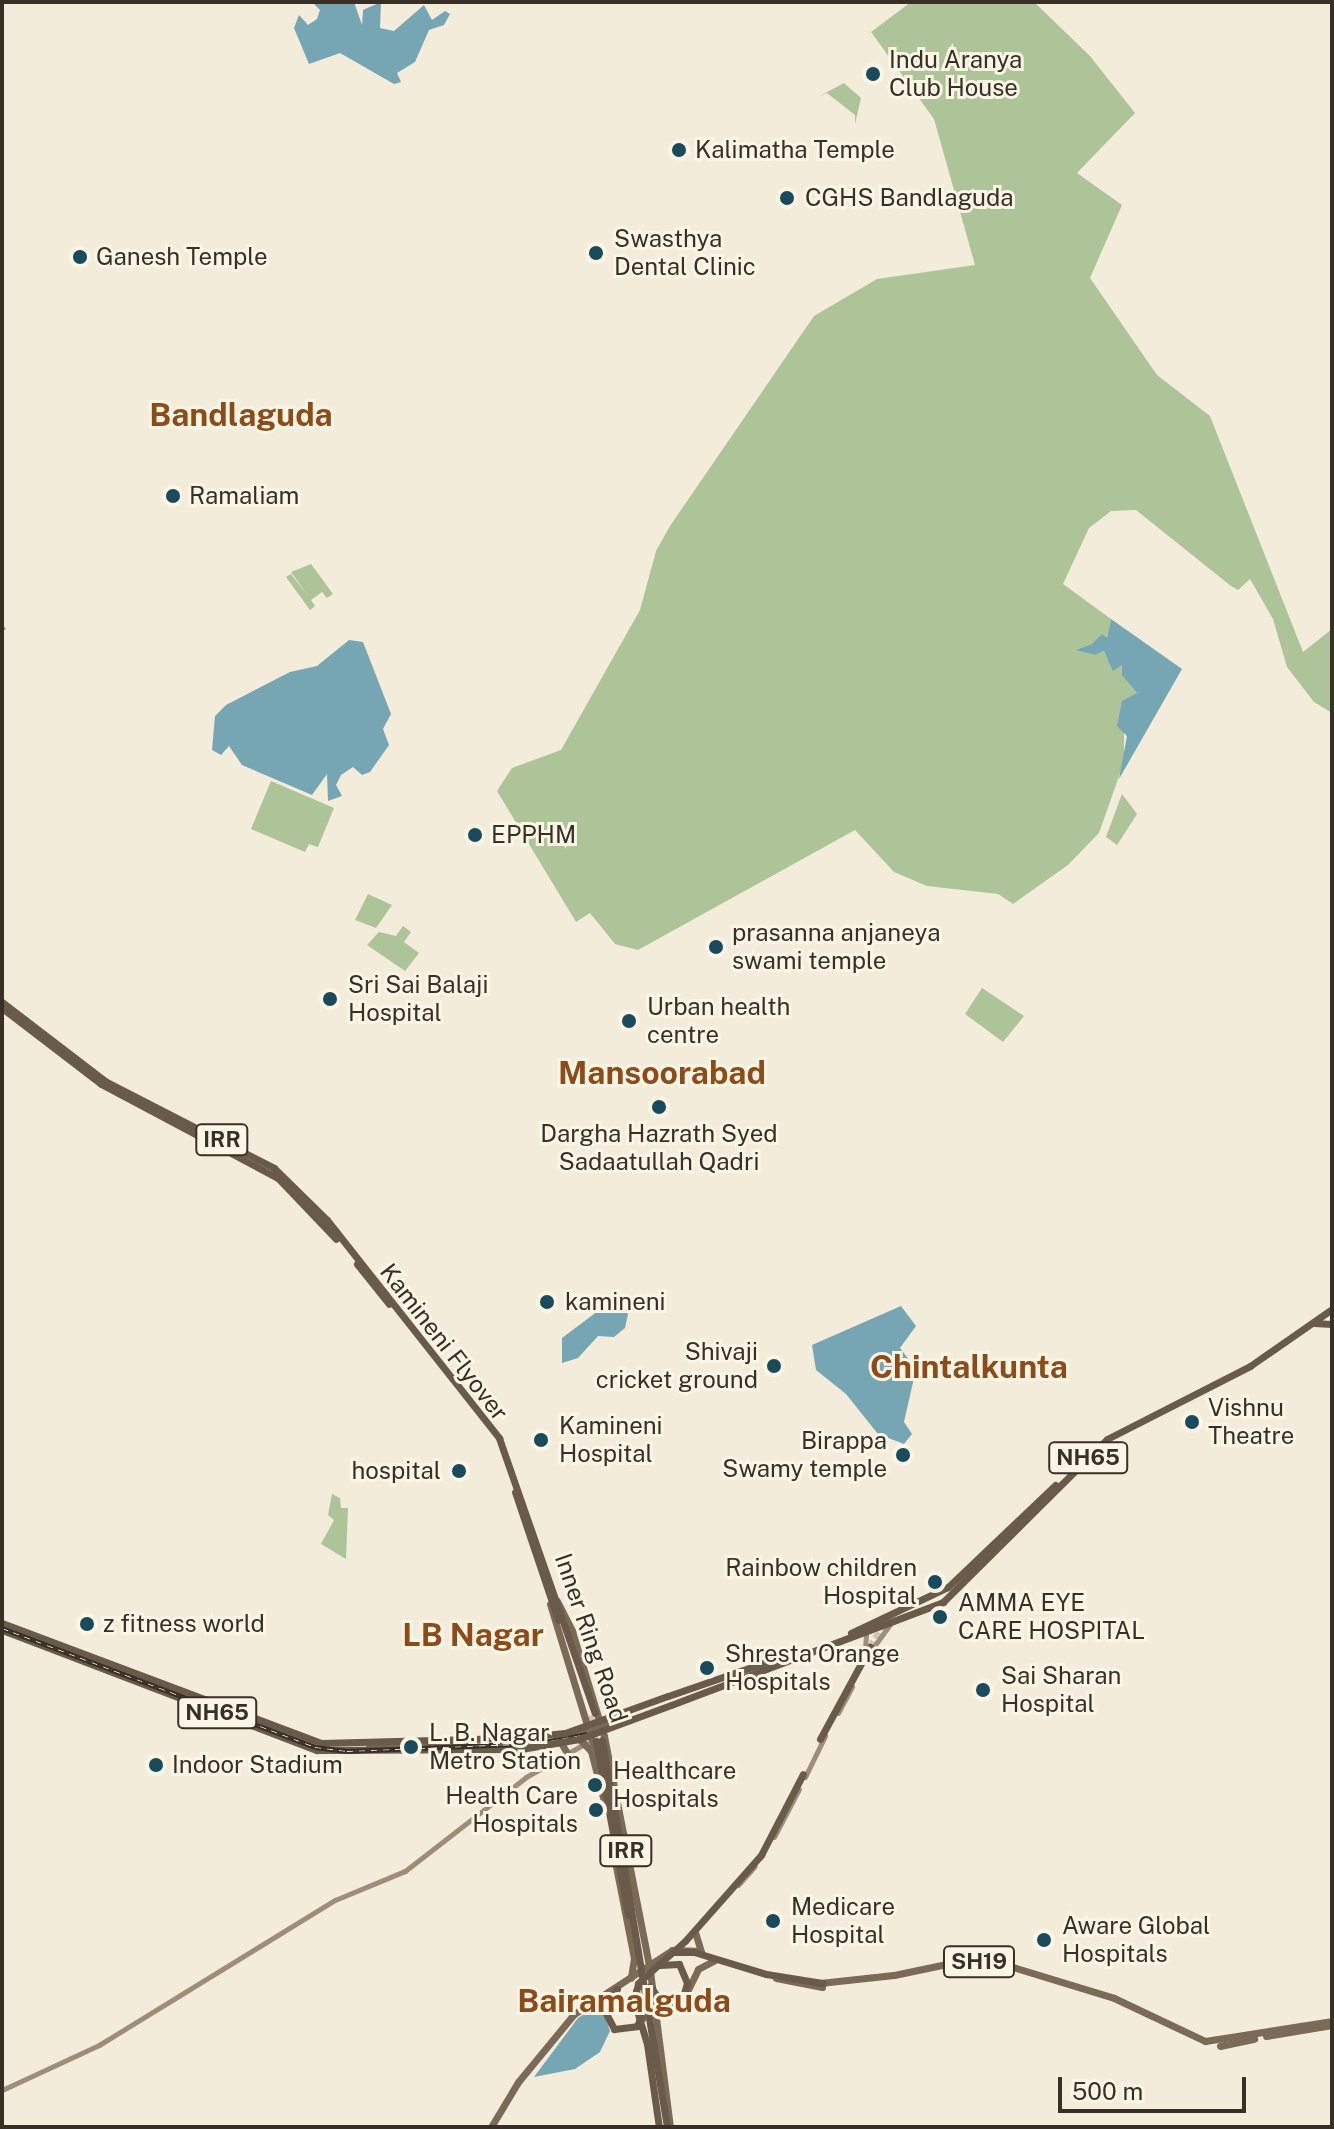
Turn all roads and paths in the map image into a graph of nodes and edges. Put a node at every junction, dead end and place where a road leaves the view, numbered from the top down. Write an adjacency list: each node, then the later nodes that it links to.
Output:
1 (2, 1002): 3 (highway, IRR)
2 (2, 1008): 3 (highway, IRR)
3 (173, 1120): 11 (highway, Kamineni Flyover / IRR)
4 (1332, 1306): 5 (highway, NH65); 9 (highway, NH65)
5 (1311, 1324): 6 (highway); 7 (highway, NH65)
6 (1331, 1324)
7 (1227, 1378): 8 (highway); 9 (highway, NH65)
8 (1239, 1378)
9 (1202, 1387): 10 (highway, NH65); 10 (highway, NH65)
10 (1018, 1526): 12 (highway, NH65); 14 (highway, NH65)
11 (534, 1542): 13 (highway, Inner Ring Road / IRR)
12 (982, 1557): 14 (highway); 19 (highway, NH65)
13 (554, 1602): 23 (highway, IRR); 24 (main road, Inner Ring Road / IRR); 25 (main road, Inner Ring Road / IRR)
14 (892, 1622): 17 (highway, NH65); 37 (main road)
15 (2, 1623): 21 (highway, NH65)
16 (4, 1633): 21 (highway, NH65)
17 (866, 1633): 20 (highway, NH65); 27 (main road)
18 (870, 1647): 27 (highway)
19 (767, 1658): 22 (main road); 33 (highway, NH65, bridge)
20 (756, 1672): 24 (main road); 32 (highway, NH65, bridge)
21 (154, 1685): 33 (highway, NH65)
22 (630, 1706)
23 (592, 1714)
24 (602, 1726): 25 (main road, NH65); 35 (main road, Inner Ring Road / IRR)
25 (590, 1731): 26 (main road, NH65); 28 (main road); 35 (main road, Inner Ring Road / IRR)
26 (577, 1737): 30 (main road); 31 (main road, NH65)
27 (820, 1739): 34 (main road)
28 (546, 1741): 31 (main road, NH65); 32 (main road, NH65); 33 (main road)
29 (599, 1741): 35 (highway, IRR)
30 (586, 1743): 31 (main road); 35 (main road)
31 (564, 1745): 56 (main road)
32 (464, 1749): 33 (highway, NH65)
33 (355, 1750)
34 (803, 1774): 37 (main road); 39 (highway, bridge)
35 (610, 1811): 36 (highway, Inner Ring Road / IRR); 36 (main road, Inner Ring Road / IRR)
36 (618, 1847): 41 (main road, Inner Ring Road / IRR); 42 (main road); 44 (highway, IRR, bridge); 49 (highway, IRR, bridge)
37 (742, 1879): 38 (main road); 39 (main road)
38 (695, 1932): 39 (main road); 40 (main road)
39 (677, 1950): 40 (main road, SH19); 43 (main road, SH19); 44 (main road); 46 (highway, bridge); 58 (highway, bridge)
40 (701, 1952): 46 (main road, SH19)
41 (646, 1954): 42 (main road); 44 (main road)
42 (633, 1957): 45 (main road)
43 (715, 1960): 51 (main road); 53 (main road, SH19)
44 (652, 1967): 44 (highway, bridge); 45 (main road); 49 (main road); 58 (highway, IRR, bridge)
45 (632, 1979): 47 (main road); 48 (main road); 50 (main road)
46 (822, 1983): 53 (main road, SH19)
47 (619, 1988): 49 (highway, bridge); 50 (main road)
48 (637, 1995): 49 (main road); 55 (main road)
49 (650, 2002): 51 (main road); 52 (main road); 58 (highway, IRR, bridge)
50 (588, 2004): 57 (main road)
51 (668, 2006): 52 (main road)
52 (656, 2020): 54 (main road)
53 (1332, 2023)
54 (659, 2039): 55 (main road); 58 (main road)
55 (645, 2040): 58 (main road)
56 (2, 2090)
57 (491, 2127)
58 (663, 2127)

